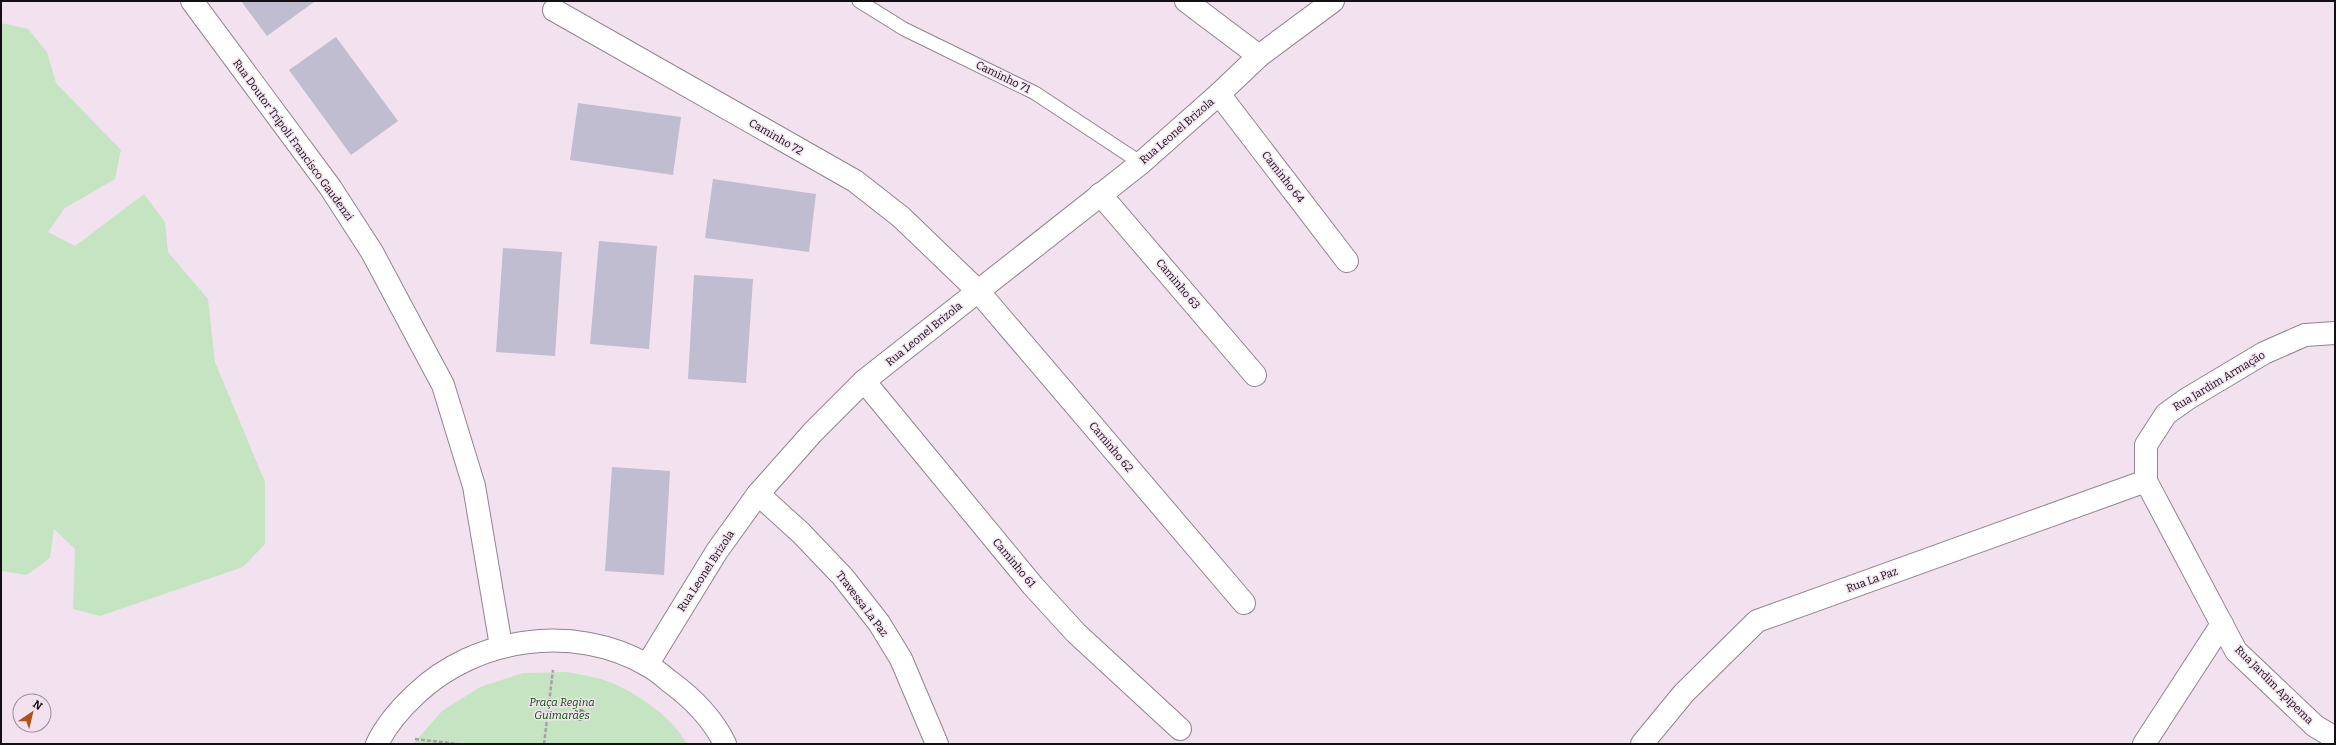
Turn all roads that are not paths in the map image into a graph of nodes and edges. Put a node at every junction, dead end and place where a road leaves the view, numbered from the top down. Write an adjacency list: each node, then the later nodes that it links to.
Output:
1 (192, 1): 19 (street, Rua Doutor Trípoli Francisco Gaudenzi)
2 (859, 1): 8 (lane, Caminho 71)
3 (1186, 1): 6 (street)
4 (1333, 1): 6 (street, Rua Leonel Brizola)
5 (554, 10): 11 (street, Caminho 72)
6 (1259, 56): 7 (street, Rua Leonel Brizola)
7 (1219, 94): 8 (street, Rua Leonel Brizola); 10 (street, Caminho 64)
8 (1141, 163): 9 (street, Rua Leonel Brizola)
9 (1100, 194): 11 (street, Rua Leonel Brizola); 13 (street, Caminho 63)
10 (1347, 260)
11 (978, 291): 14 (street, Rua Leonel Brizola); 17 (street, Caminho 62)
12 (2335, 332): 15 (street, Rua Jardim Armação)
13 (1255, 375)
14 (864, 381): 16 (street, Rua Leonel Brizola); 21 (street, Caminho 61)
15 (2146, 481): 18 (street, Rua Jardim Armação); 27 (street, Rua La Paz)
16 (758, 494): 20 (street, Rua Leonel Brizola); 24 (street, Travessa La Paz)
17 (1244, 604)
18 (2222, 624): 22 (street, Rua Jardim Apipema); 28 (street)
19 (501, 646): 20 (street); 25 (street)
20 (647, 665): 26 (street)
21 (1180, 729)
22 (2318, 735): 23 (street, Rua Jardim Apipema)
23 (2335, 738)
24 (935, 741)
25 (377, 744)
26 (725, 744)
27 (1642, 744)
28 (2144, 744)

